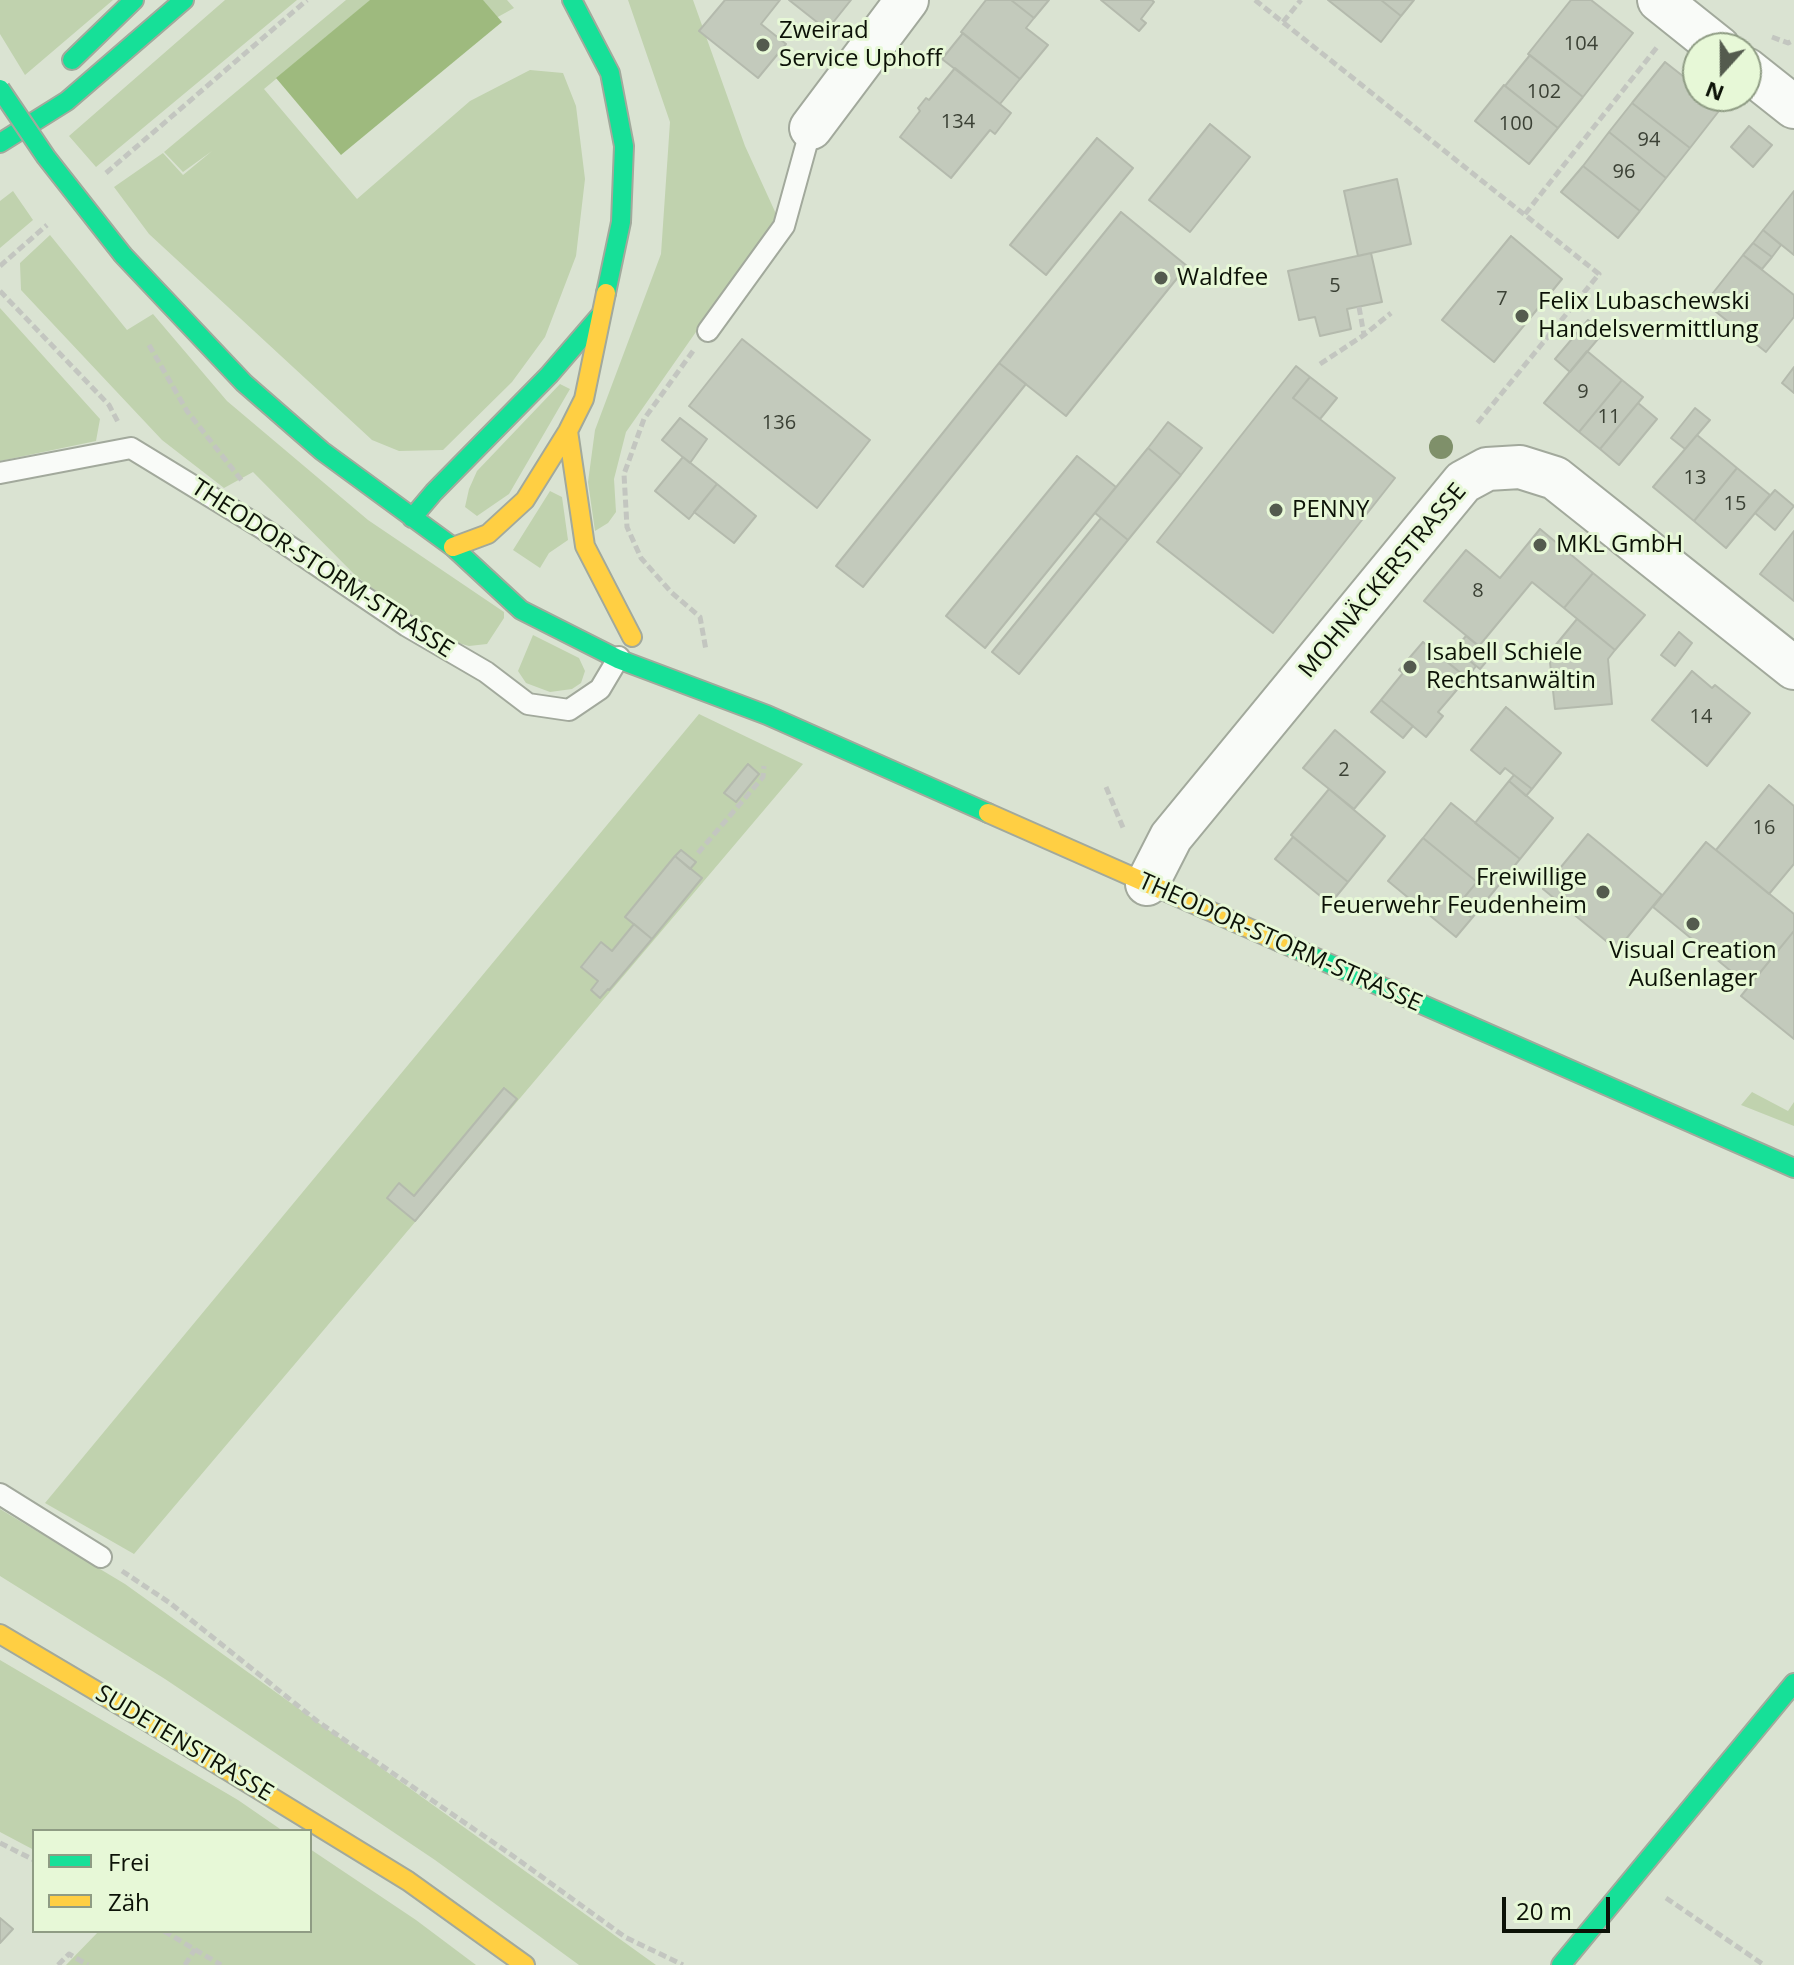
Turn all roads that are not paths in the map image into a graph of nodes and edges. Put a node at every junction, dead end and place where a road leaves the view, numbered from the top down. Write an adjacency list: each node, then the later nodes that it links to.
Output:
1 (134, 0): 8 (main road)
2 (184, 0): 13 (main road)
3 (572, 0): 14 (main road)
4 (907, 0): 12 (street)
5 (1670, 8): 6 (street)
6 (1699, 32)
7 (1762, 61): 11 (street)
8 (61, 71)
9 (0, 89): 18 (main road, THEODOR-STORM-STRASSE, bridge)
10 (32, 104): 13 (main road)
11 (1794, 107)
12 (811, 128): 15 (lane)
13 (3, 140)
14 (603, 312): 16 (main road); 18 (main road)
15 (708, 331)
16 (568, 431): 19 (main road); 22 (main road)
17 (0, 473): 23 (lane, THEODOR-STORM-STRASSE)
18 (412, 518): 19 (main road, THEODOR-STORM-STRASSE)
19 (453, 547): 20 (main road, THEODOR-STORM-STRASSE); 23 (main road, THEODOR-STORM-STRASSE)
20 (503, 570)
21 (606, 622): 22 (main road)
22 (638, 640): 23 (lane)
23 (618, 659): 26 (main road, THEODOR-STORM-STRASSE)
24 (1794, 668): 27 (street, MOHNÄCKERSTRASSE)
25 (704, 674): 26 (main road, THEODOR-STORM-STRASSE)
26 (767, 715): 27 (main road, THEODOR-STORM-STRASSE)
27 (1147, 884): 28 (main road, THEODOR-STORM-STRASSE)
28 (1794, 1168)
29 (0, 1494): 30 (lane)
30 (101, 1557)
31 (0, 1634): 33 (main road, SUDETENSTRASSE)
32 (1794, 1683): 34 (main road)
33 (525, 1965)
34 (1561, 1965)

